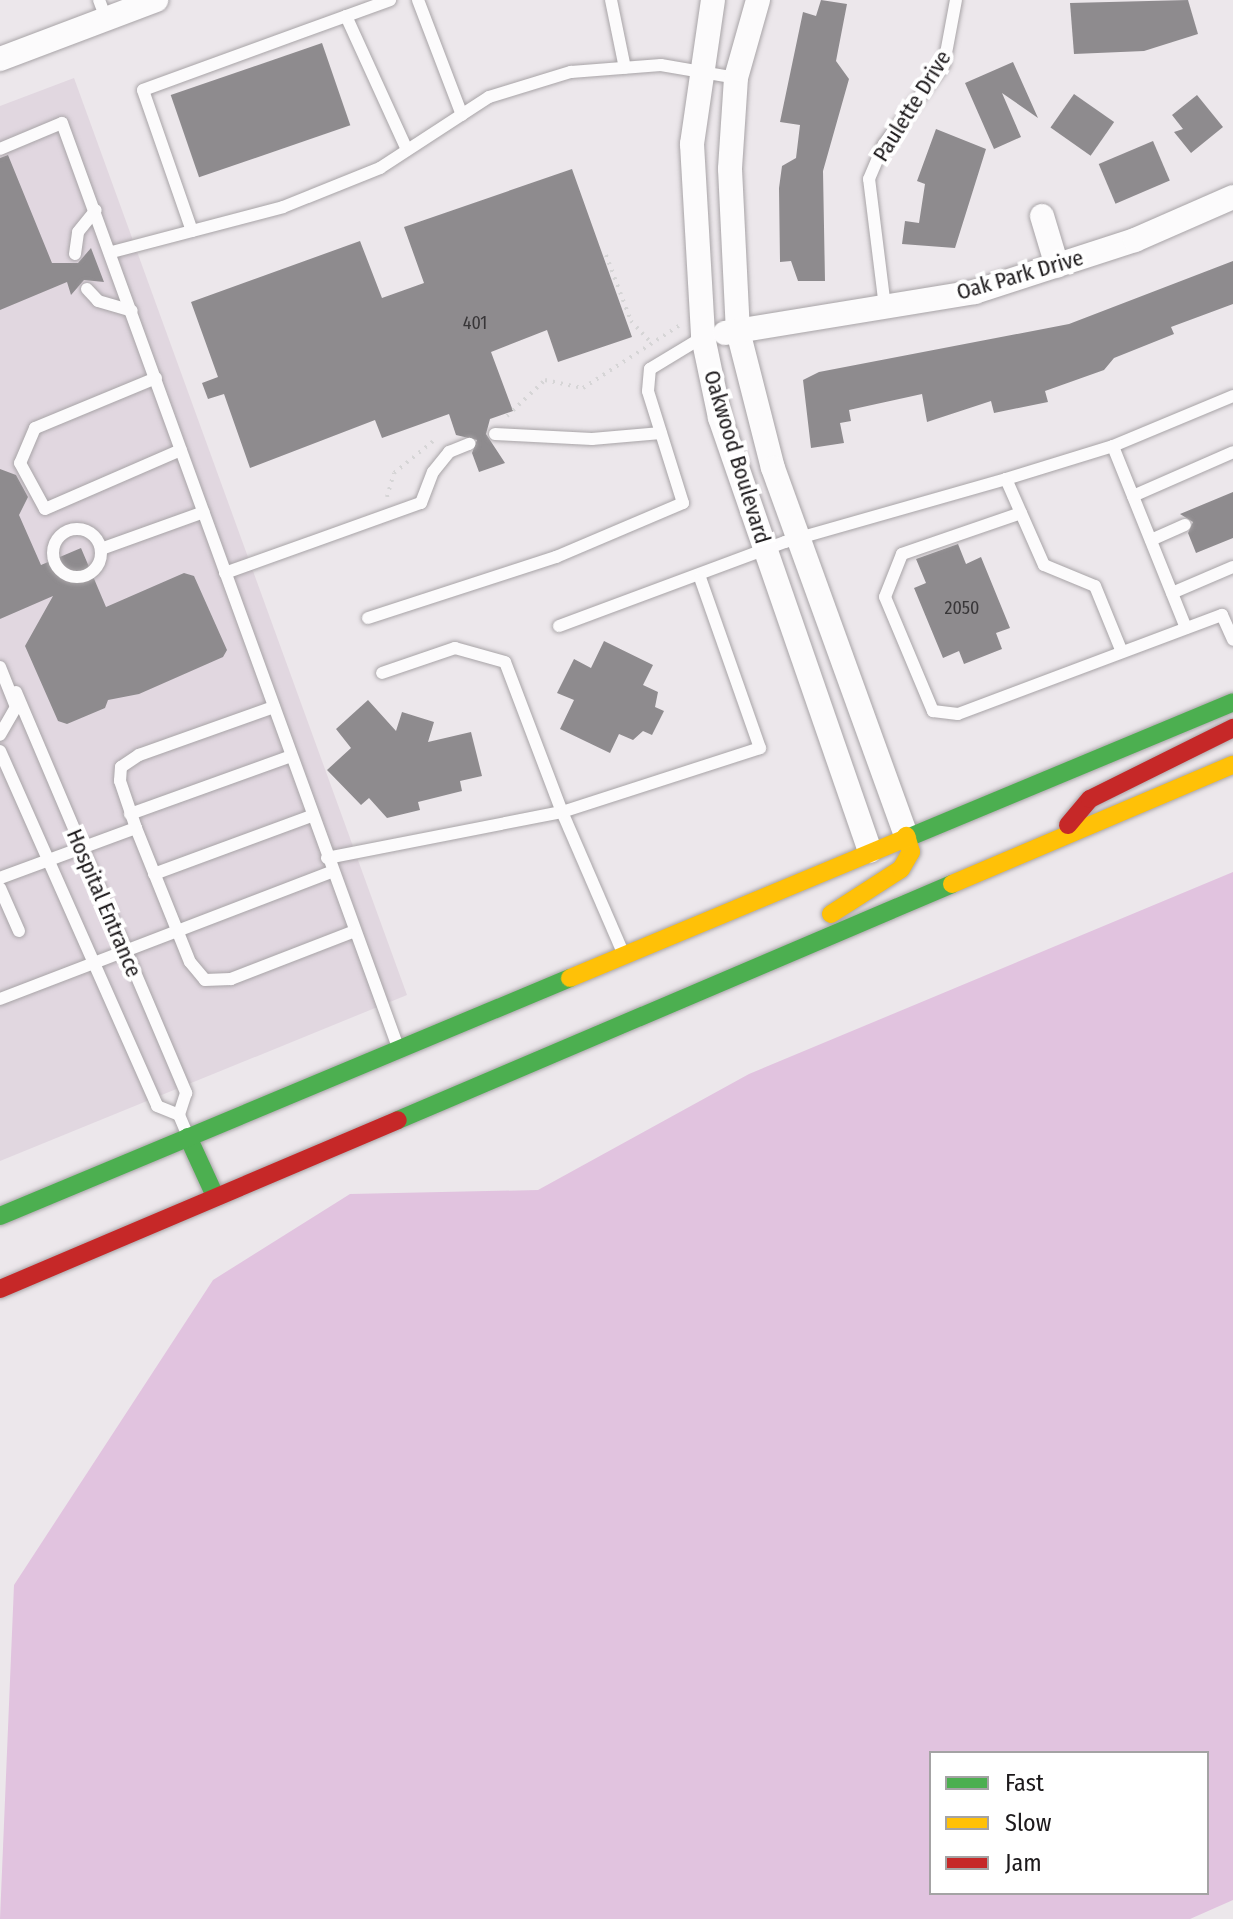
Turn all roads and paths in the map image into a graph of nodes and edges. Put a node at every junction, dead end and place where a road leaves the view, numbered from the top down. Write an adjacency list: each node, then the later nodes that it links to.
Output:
1 (156, 0): 8 (street)
2 (390, 0): 9 (lane)
3 (418, 0): 14 (lane)
4 (611, 0): 11 (lane)
5 (713, 0): 12 (street, Oakwood Boulevard)
6 (758, 0): 13 (street, Oakwood Boulevard)
7 (956, 0): 26 (lane, Paulette Drive)
8 (103, 9): 10 (street)
9 (346, 16): 16 (lane); 20 (lane)
10 (0, 59)
11 (625, 68): 12 (lane); 14 (lane)
12 (701, 72): 13 (lane); 30 (street, Oakwood Boulevard)
13 (736, 78): 29 (street, Oakwood Boulevard)
14 (462, 115): 16 (lane)
15 (0, 149): 18 (lane)
16 (407, 150): 20 (lane)
17 (1233, 197): 24 (street, Oak Park Drive)
18 (96, 210): 21 (lane); 22 (lane)
19 (1042, 216): 24 (street)
20 (192, 231): 21 (lane)
21 (112, 252): 28 (lane)
22 (75, 254)
23 (606, 255): 31 (path)
24 (1057, 266): 26 (street, Oak Park Drive)
25 (87, 289): 28 (lane)
26 (885, 307): 29 (street, Oak Park Drive)
27 (684, 310): 31 (path)
28 (132, 311): 32 (lane)
29 (738, 331): 30 (street, Oak Park Drive); 47 (street, Oakwood Boulevard)
30 (703, 337): 35 (lane); 50 (street, Oakwood Boulevard)
31 (649, 340): 34 (path)
32 (156, 378): 39 (lane); 39 (lane)
33 (1233, 396): 38 (lane)
34 (493, 428): 35 (lane)
35 (661, 433): 56 (lane)
36 (441, 437): 43 (path)
37 (469, 444): 52 (lane)
38 (1113, 446): 41 (lane); 42 (lane)
39 (181, 450): 44 (lane)
40 (1233, 452): 42 (lane)
41 (1006, 479): 45 (lane); 47 (lane)
42 (1133, 496): 48 (lane)
43 (383, 502)
44 (204, 512): 49 (lane); 52 (lane)
45 (1021, 513): 60 (lane); 60 (lane)
46 (1185, 525): 48 (lane)
47 (799, 539): 50 (lane); 76 (street, Oakwood Boulevard)
48 (1151, 540): 54 (lane)
49 (101, 549): 49 (lane)
50 (765, 550): 53 (lane); 78 (street, Oakwood Boulevard)
51 (1233, 567): 54 (lane)
52 (225, 573): 65 (lane)
53 (700, 578): 57 (lane); 71 (lane)
54 (1172, 593): 58 (lane)
55 (1227, 612): 58 (lane); 59 (lane)
56 (368, 618)
57 (559, 626)
58 (1186, 628): 60 (lane)
59 (1233, 640)
60 (1122, 652)
61 (0, 667): 63 (lane, Hospital Entrance)
62 (382, 673): 71 (lane)
63 (16, 692): 67 (lane); 77 (lane, Hospital Entrance)
64 (1233, 702): 76 (main road)
65 (274, 707): 69 (lane); 72 (lane)
66 (1233, 728): 75 (main road)
67 (0, 735)
68 (0, 751): 79 (lane, Hospital Entrance)
69 (291, 756): 72 (lane); 73 (lane)
70 (1233, 765): 75 (main road)
71 (562, 812): 80 (lane); 89 (lane)
72 (130, 814): 74 (lane)
73 (312, 816): 80 (lane); 82 (lane)
74 (136, 828): 77 (lane); 82 (lane)
75 (1066, 833): 93 (main road)
76 (906, 836): 78 (main road); 93 (main road)
77 (81, 848): 79 (lane); 88 (lane, Hospital Entrance)
78 (870, 851): 89 (main road)
79 (52, 858): 83 (lane); 90 (lane, Hospital Entrance)
80 (327, 858): 81 (lane)
81 (331, 872): 85 (lane); 87 (lane)
82 (154, 874): 85 (lane)
83 (0, 878)
84 (0, 888): 86 (lane)
85 (176, 926): 87 (lane); 88 (lane)
86 (19, 931)
87 (352, 932): 92 (lane)
88 (123, 949): 90 (lane); 94 (lane, Hospital Entrance)
89 (625, 958): 92 (main road)
90 (96, 960): 91 (lane); 94 (lane, Hospital Entrance)
91 (0, 999)
92 (398, 1047): 95 (main road)
93 (497, 1083): 96 (main road)
94 (179, 1115): 95 (lane, Hospital Entrance)
95 (188, 1137): 96 (main road); 97 (main road)
96 (215, 1196): 98 (main road)
97 (0, 1216)
98 (0, 1289)

